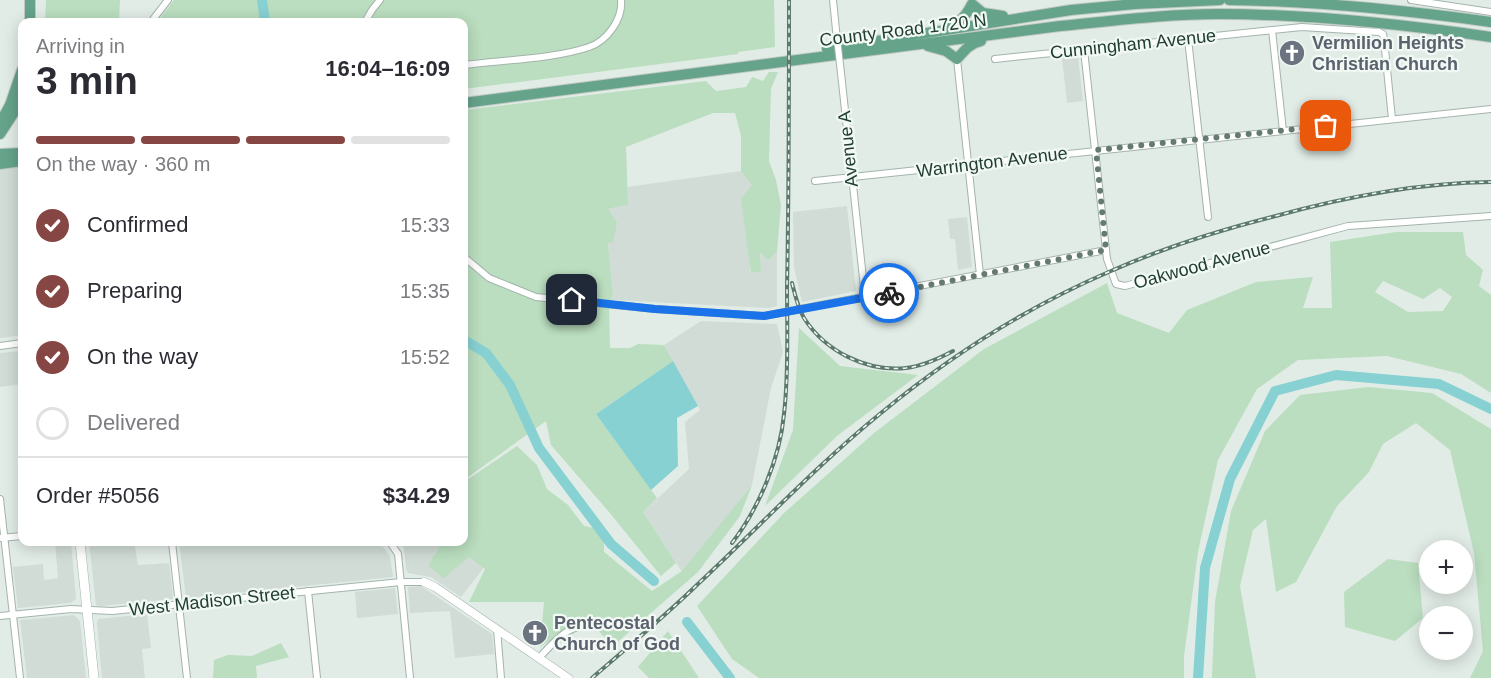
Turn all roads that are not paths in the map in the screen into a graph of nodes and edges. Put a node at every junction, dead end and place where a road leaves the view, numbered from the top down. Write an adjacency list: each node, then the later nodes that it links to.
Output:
1 (30, 0): 12 (main road)
2 (168, 0): 13 (street)
3 (380, 0): 14 (street)
4 (621, 0): 26 (street)
5 (833, 0): 43 (street, Avenue A, bridge)
6 (1220, 0): 9 (main road)
7 (1229, 0): 16 (main road)
8 (1411, 0): 11 (street)
9 (1184, 1): 15 (main road, County Road 1720 N)
10 (972, 2): 15 (main road); 18 (main road)
11 (1491, 12)
12 (30, 18)
13 (155, 18)
14 (367, 18)
15 (1017, 18): 18 (main road, County Road 1720 N)
16 (1491, 22)
17 (1272, 30): 21 (street, Cunningham Avenue); 32 (street, Cunningham Avenue); 34 (street)
18 (938, 32): 28 (main road, County Road 1720 N)
19 (1007, 33): 20 (main road, County Road 1720 N); 22 (main road, County Road 1720 N); 24 (main road)
20 (1491, 37)
21 (1188, 39): 23 (street, Cunningham Avenue); 36 (street)
22 (920, 44): 24 (main road); 29 (main road, County Road 1720 N)
23 (1084, 50): 25 (street, Cunningham Avenue); 37 (street)
24 (957, 59): 42 (street)
25 (995, 59)
26 (468, 65)
27 (18, 83): 33 (main road)
28 (468, 95)
29 (468, 102)
30 (18, 106): 35 (main road)
31 (1491, 109): 32 (street, Warrington Avenue)
32 (1392, 119): 34 (street, Warrington Avenue)
33 (0, 123)
34 (1283, 131): 36 (street, Warrington Avenue)
35 (0, 134)
36 (1199, 139): 37 (street, Warrington Avenue); 46 (street)
37 (1096, 150): 42 (street, Warrington Avenue); 47 (street)
38 (18, 153): 39 (main road)
39 (0, 154)
40 (18, 161): 41 (main road)
41 (0, 164)
42 (969, 165): 43 (street, Warrington Avenue); 49 (street)
43 (851, 178): 44 (street, Warrington Avenue); 50 (street, Avenue A)
44 (815, 181)
45 (1491, 216): 47 (street, Oakwood Avenue)
46 (1208, 217)
47 (1106, 250): 49 (street)
48 (468, 260): 50 (street)
49 (980, 275): 50 (street)
50 (865, 297)
51 (18, 344): 52 (street)
52 (0, 346)
53 (0, 499): 55 (street)
54 (18, 536): 55 (street)
55 (2, 538): 64 (street)
56 (80, 546): 63 (main road)
57 (173, 546): 62 (street)
58 (393, 546): 59 (street)
59 (400, 582): 60 (street, West Madison Street); 61 (street, West Madison Street); 73 (street)
60 (424, 582): 67 (street)
61 (308, 591): 62 (street, West Madison Street); 72 (street)
62 (180, 604): 63 (street, West Madison Street); 71 (street)
63 (87, 610): 64 (street, West Madison Street); 70 (main road)
64 (13, 615): 65 (street, West Madison Street); 69 (street)
65 (0, 616)
66 (600, 623): 68 (street)
67 (496, 629): 68 (street); 74 (street)
68 (539, 658): 75 (street)
69 (20, 678)
70 (94, 678)
71 (187, 678)
72 (316, 678)
73 (410, 678)
74 (501, 678)
75 (568, 678)

